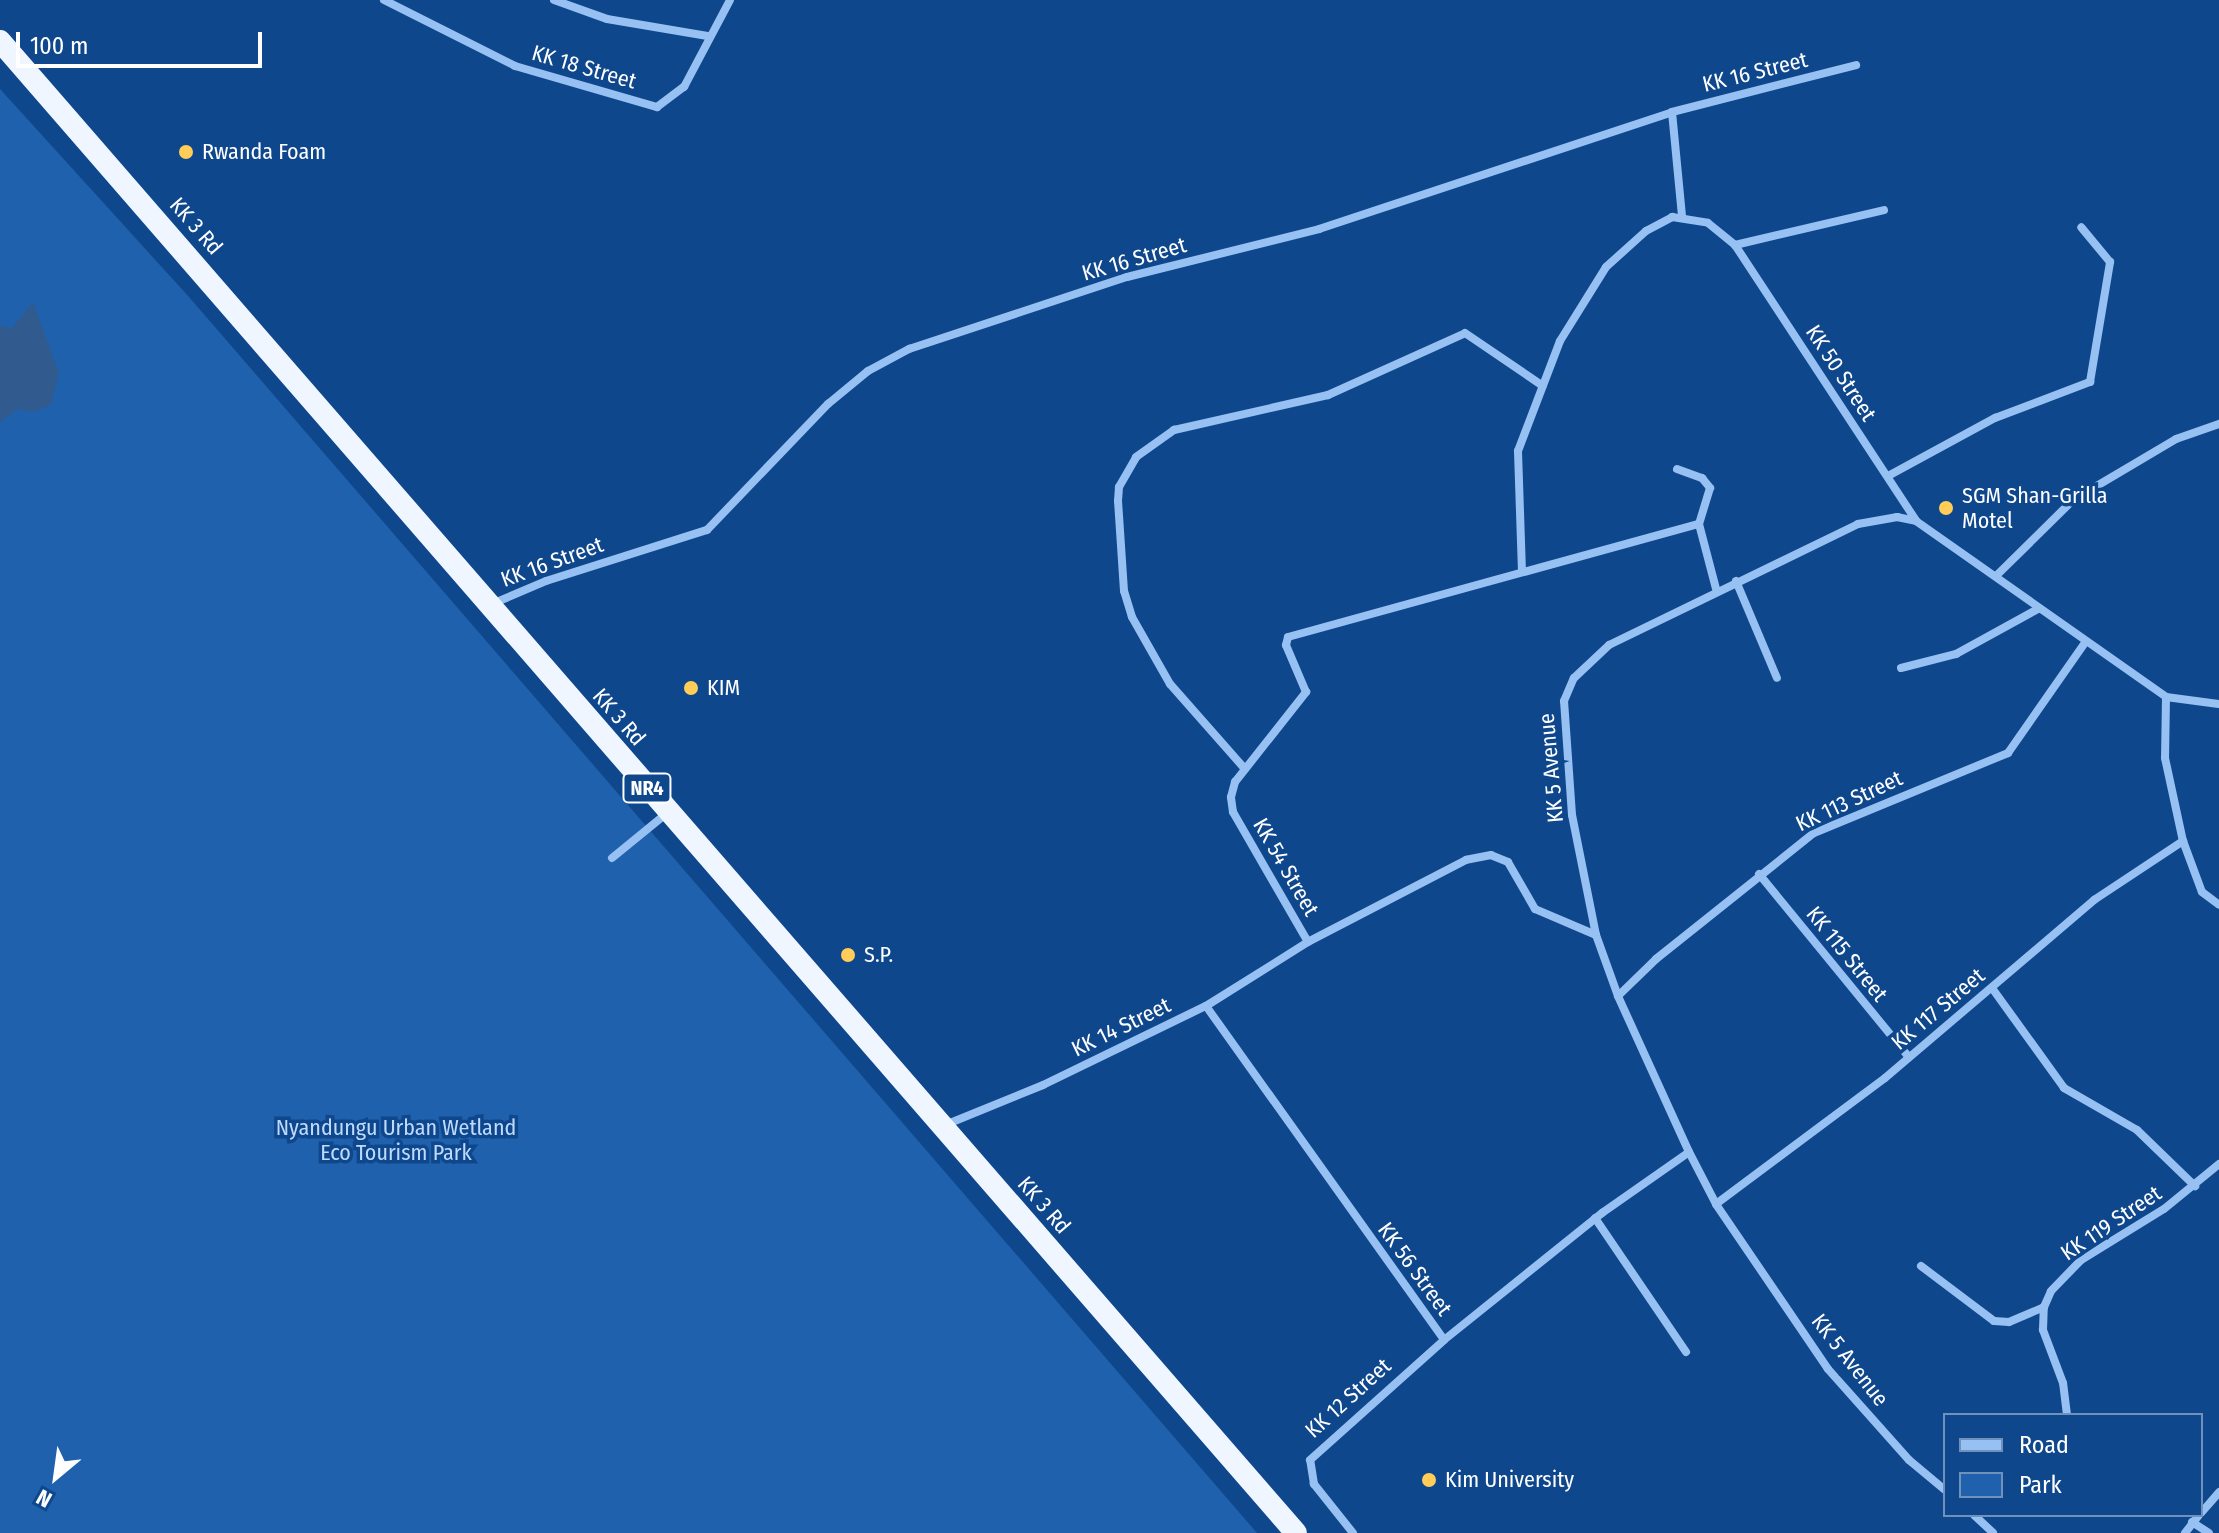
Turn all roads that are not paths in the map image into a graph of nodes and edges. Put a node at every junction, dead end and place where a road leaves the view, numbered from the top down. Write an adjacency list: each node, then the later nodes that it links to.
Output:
1 (384, 0): 4 (street, KK 18 Street)
2 (554, 0): 4 (street)
3 (730, 0): 4 (street, KK 18 Street)
4 (708, 36)
5 (0, 41): 22 (highway, KK 3 Rd / NR4)
6 (1856, 65): 7 (street, KK 16 Street)
7 (1672, 112): 9 (street); 22 (street, KK 16 Street)
8 (1884, 210): 11 (street)
9 (1682, 216): 11 (street); 12 (street)
10 (2081, 227): 15 (street)
11 (1735, 245): 15 (street, KK 50 Street)
12 (1543, 386): 18 (street); 29 (street)
13 (2219, 424): 19 (street)
14 (1677, 469): 17 (street)
15 (1888, 476): 16 (street, KK 50 Street)
16 (1916, 521): 19 (street); 20 (street, KK 5 Avenue)
17 (1699, 524): 18 (street, KK 54 Street); 21 (street)
18 (1522, 572): 29 (street, KK 54 Street)
19 (1996, 576): 23 (street)
20 (1736, 581): 21 (street, KK 5 Avenue); 26 (street)
21 (1716, 589): 35 (street, KK 5 Avenue)
22 (488, 606): 30 (highway, KK 3 Rd / NR4)
23 (2038, 609): 24 (street); 25 (street)
24 (2086, 641): 27 (street); 33 (street, KK 113 Street)
25 (1901, 668)
26 (1777, 678)
27 (2166, 697): 28 (street); 31 (street)
28 (2219, 704)
29 (1245, 769): 36 (street, KK 54 Street)
30 (668, 812): 32 (street); 41 (highway, KK 3 Rd / NR4)
31 (2183, 841): 34 (street); 37 (street, KK 117 Street)
32 (612, 858)
33 (1759, 874): 38 (street, KK 113 Street); 40 (street, KK 115 Street)
34 (2219, 905)
35 (1596, 935): 36 (street, KK 54 Street); 38 (street, KK 5 Avenue)
36 (1308, 942): 39 (street, KK 14 Street)
37 (1992, 988): 40 (street, KK 117 Street); 44 (street)
38 (1618, 996): 42 (street, KK 5 Avenue)
39 (1206, 1006): 41 (street, KK 14 Street); 49 (street, KK 56 Street)
40 (1908, 1056): 45 (street, KK 117 Street)
41 (941, 1127): 57 (highway, KK 3 Rd / NR4)
42 (1689, 1152): 45 (street, KK 5 Avenue); 46 (street, KK 56 Street)
43 (2219, 1164): 44 (street, KK 119 Street)
44 (2195, 1186): 48 (street, KK 119 Street)
45 (1716, 1204): 52 (street, KK 5 Avenue)
46 (1595, 1218): 49 (street, KK 56 Street); 50 (street)
47 (1921, 1266): 48 (street)
48 (2044, 1307): 51 (street)
49 (1444, 1340): 58 (street, KK 12 Street)
50 (1686, 1352)
51 (2067, 1413)
52 (1943, 1488)
53 (2219, 1492): 54 (street)
54 (2203, 1510)
55 (2197, 1517): 60 (street); 61 (street)
56 (1985, 1518): 59 (street)
57 (1296, 1533)
58 (1353, 1533)
59 (1993, 1533)
60 (2185, 1533)
61 (2209, 1533)

